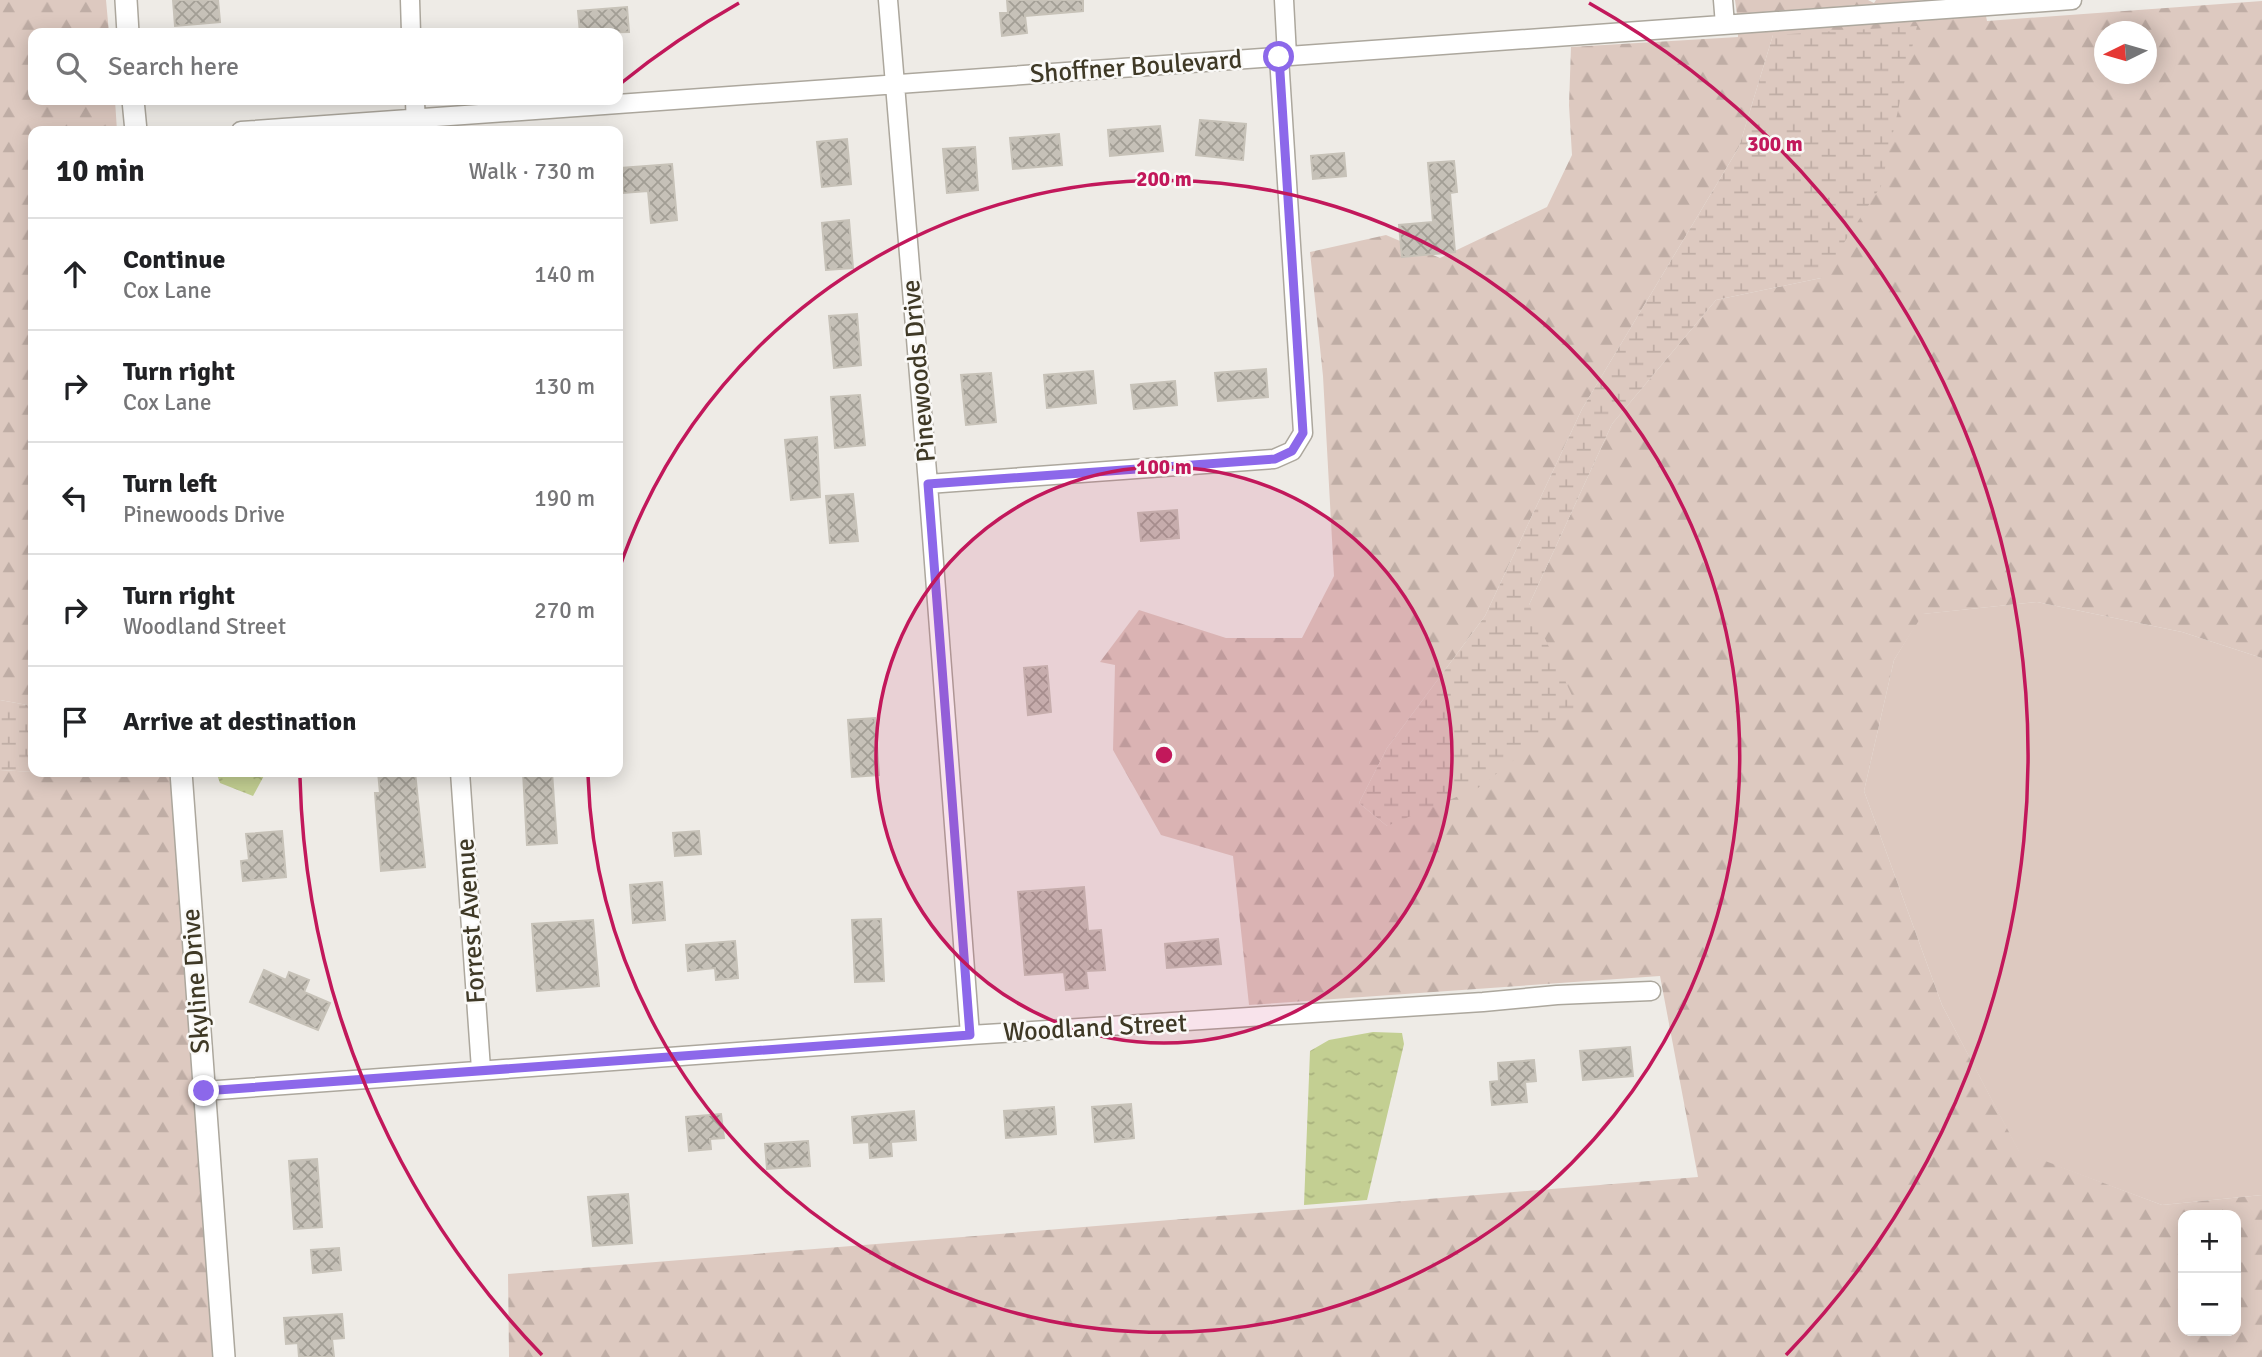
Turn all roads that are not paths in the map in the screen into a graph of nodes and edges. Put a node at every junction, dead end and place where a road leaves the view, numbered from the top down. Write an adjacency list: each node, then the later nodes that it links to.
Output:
1 (125, 0): 9 (street)
2 (410, 0): 10 (street)
3 (888, 0): 12 (street, Pinewoods Drive)
4 (1284, 0): 11 (street)
5 (1723, 0): 8 (street)
6 (2072, 0): 7 (street, Shoffner Boulevard)
7 (2002, 2): 8 (street, Shoffner Boulevard)
8 (1725, 25): 11 (street, Shoffner Boulevard)
9 (128, 28)
10 (411, 28)
11 (1283, 56): 12 (street, Shoffner Boulevard); 17 (street)
12 (895, 85): 16 (street, Shoffner Boulevard); 17 (street, Pinewoods Drive)
13 (133, 105): 15 (street)
14 (415, 105): 16 (street)
15 (135, 126)
16 (416, 126)
17 (928, 484): 21 (street, Pinewoods Drive)
18 (181, 777): 23 (street, Skyline Drive)
19 (460, 777): 22 (street, Forrest Avenue)
20 (1651, 990): 21 (street, Woodland Street)
21 (970, 1035): 22 (street, Woodland Street)
22 (481, 1069): 23 (street, Woodland Street)
23 (204, 1091): 24 (street, Skyline Drive)
24 (224, 1357)

